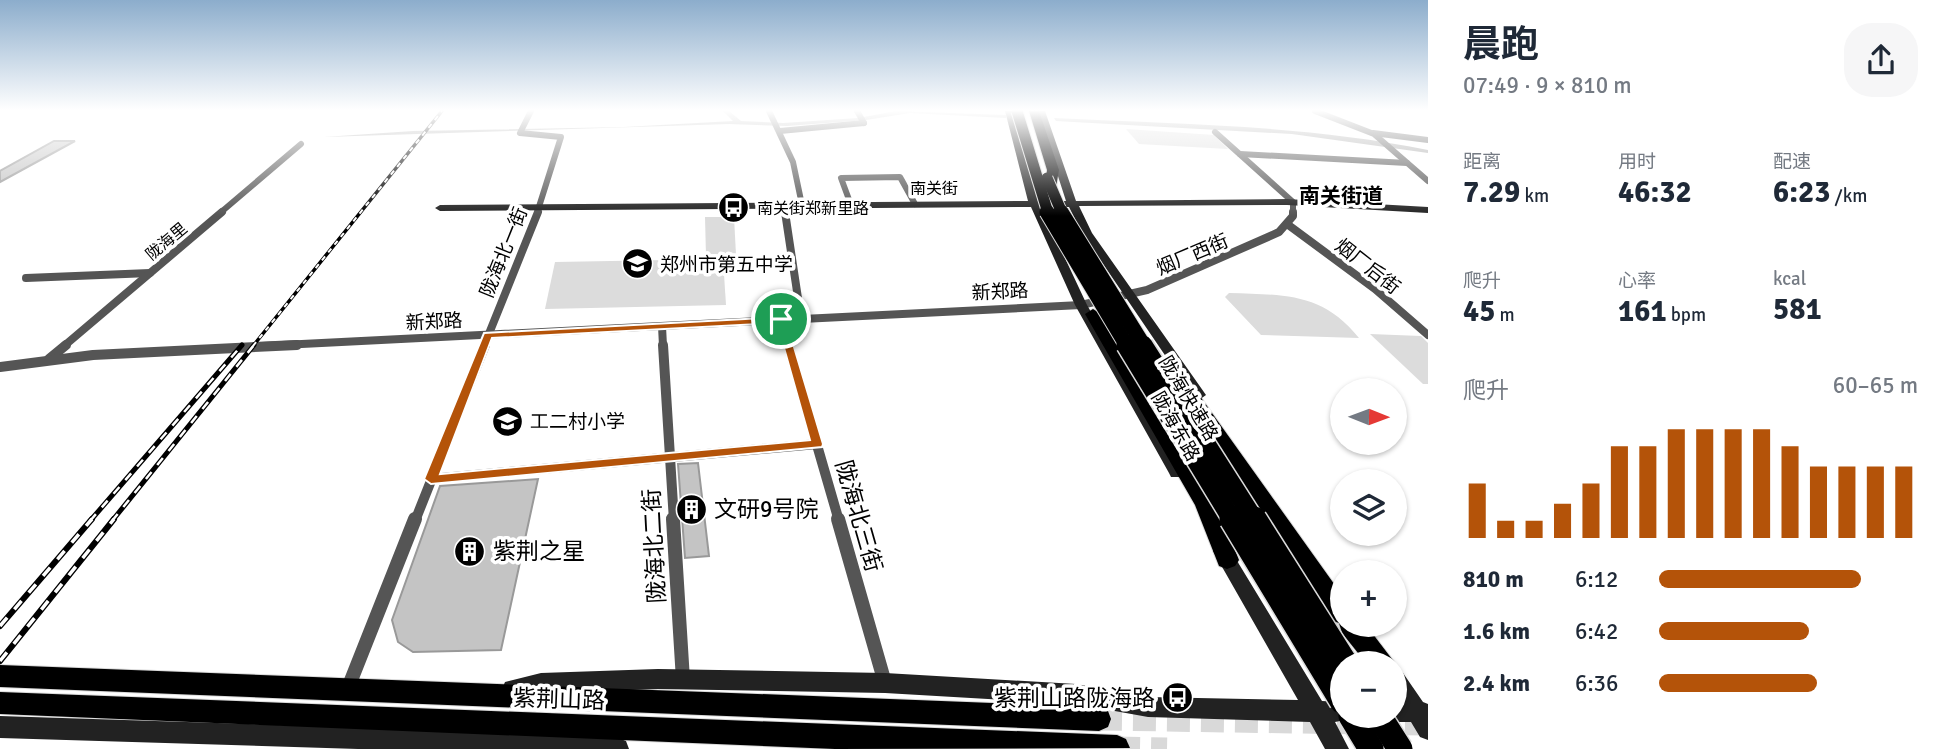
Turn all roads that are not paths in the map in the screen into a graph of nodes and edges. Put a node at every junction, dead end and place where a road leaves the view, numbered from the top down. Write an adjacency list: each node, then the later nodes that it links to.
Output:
1 (299, 146): 27 (street, 陇海里)
2 (558, 146): 22 (street, 陇海北一街)
3 (786, 146): 20 (street)
4 (1018, 146): 16 (street, 陇海东路)
5 (1026, 146): 26 (highway, 陇海快速路, bridge)
6 (1038, 146): 14 (highway, 陇海快速路, bridge)
7 (1045, 146): 14 (highway)
8 (1053, 146): 17 (street, 陇海东路)
9 (1231, 146): 11 (street)
10 (1389, 146): 12 (street)
11 (1240, 154): 12 (street); 15 (street)
12 (1407, 163): 13 (street)
13 (1428, 181)
14 (1051, 190): 26 (highway, 陇海快速路, bridge)
15 (1293, 202): 17 (street, 南关街); 24 (street, 南关街); 25 (street)
16 (1034, 203): 17 (street, 南关街); 18 (street, 南关街); 30 (street, 陇海东路)
17 (1072, 203): 29 (street, 陇海东路)
18 (915, 204): 21 (street, 南关街); 21 (street)
19 (784, 205): 20 (street, 南关街); 22 (street, 南关街); 31 (street)
20 (802, 205): 21 (street, 南关街)
21 (851, 205)
22 (540, 207): 23 (street, 南关街); 34 (street, 陇海北一街)
23 (440, 208)
24 (1428, 210)
25 (1287, 224): 29 (street, 烟厂西街); 35 (street, 烟厂后街)
26 (1071, 243): 41 (highway, bridge); 42 (highway, bridge); 45 (highway, 陇海快速路, bridge); 49 (highway, 陇海快速路, bridge)
27 (150, 273): 28 (street); 36 (street, 陇海里)
28 (26, 278)
29 (1131, 295): 30 (street, 烟厂西街); 43 (street, 陇海东路)
30 (1080, 305): 31 (street, 新郑路); 41 (street, 陇海东路)
31 (801, 318): 32 (street, 新郑路)
32 (781, 319): 33 (street, 新郑路); 38 (street, 陇海北三街)
33 (662, 326): 34 (street, 新郑路); 39 (street, 陇海北二街)
34 (488, 335): 36 (street, 新郑路); 40 (street, 陇海北一街)
35 (1428, 335)
36 (49, 359): 37 (street, 新郑路)
37 (0, 368)
38 (817, 444): 39 (street); 50 (street, 陇海北三街)
39 (670, 455): 40 (street); 48 (street, 陇海北二街)
40 (431, 479): 51 (street, 陇海北一街)
41 (1227, 560): 55 (street, 陇海东路)
42 (1330, 593)
43 (1330, 593)
44 (1361, 637): 46 (highway)
45 (1337, 651)
46 (1372, 651)
47 (0, 676): 51 (main road, 紫荆山路)
48 (683, 680): 50 (street); 52 (street)
49 (1330, 681)
50 (885, 683): 55 (street)
51 (347, 692): 52 (main road, 紫荆山路)
52 (481, 695): 58 (main road, 紫荆山路)
53 (1407, 700): 57 (street)
54 (0, 703): 62 (main road, 紫荆山路)
55 (1316, 712): 56 (street); 64 (street, 陇海东路)
56 (1330, 712)
57 (1417, 717)
58 (1099, 719)
59 (0, 727): 63 (street)
60 (1358, 728): 65 (highway, bridge)
61 (1386, 728): 66 (highway, bridge)
62 (1117, 748)
63 (618, 749)
64 (1338, 749)
65 (1371, 749)
66 (1400, 749)

